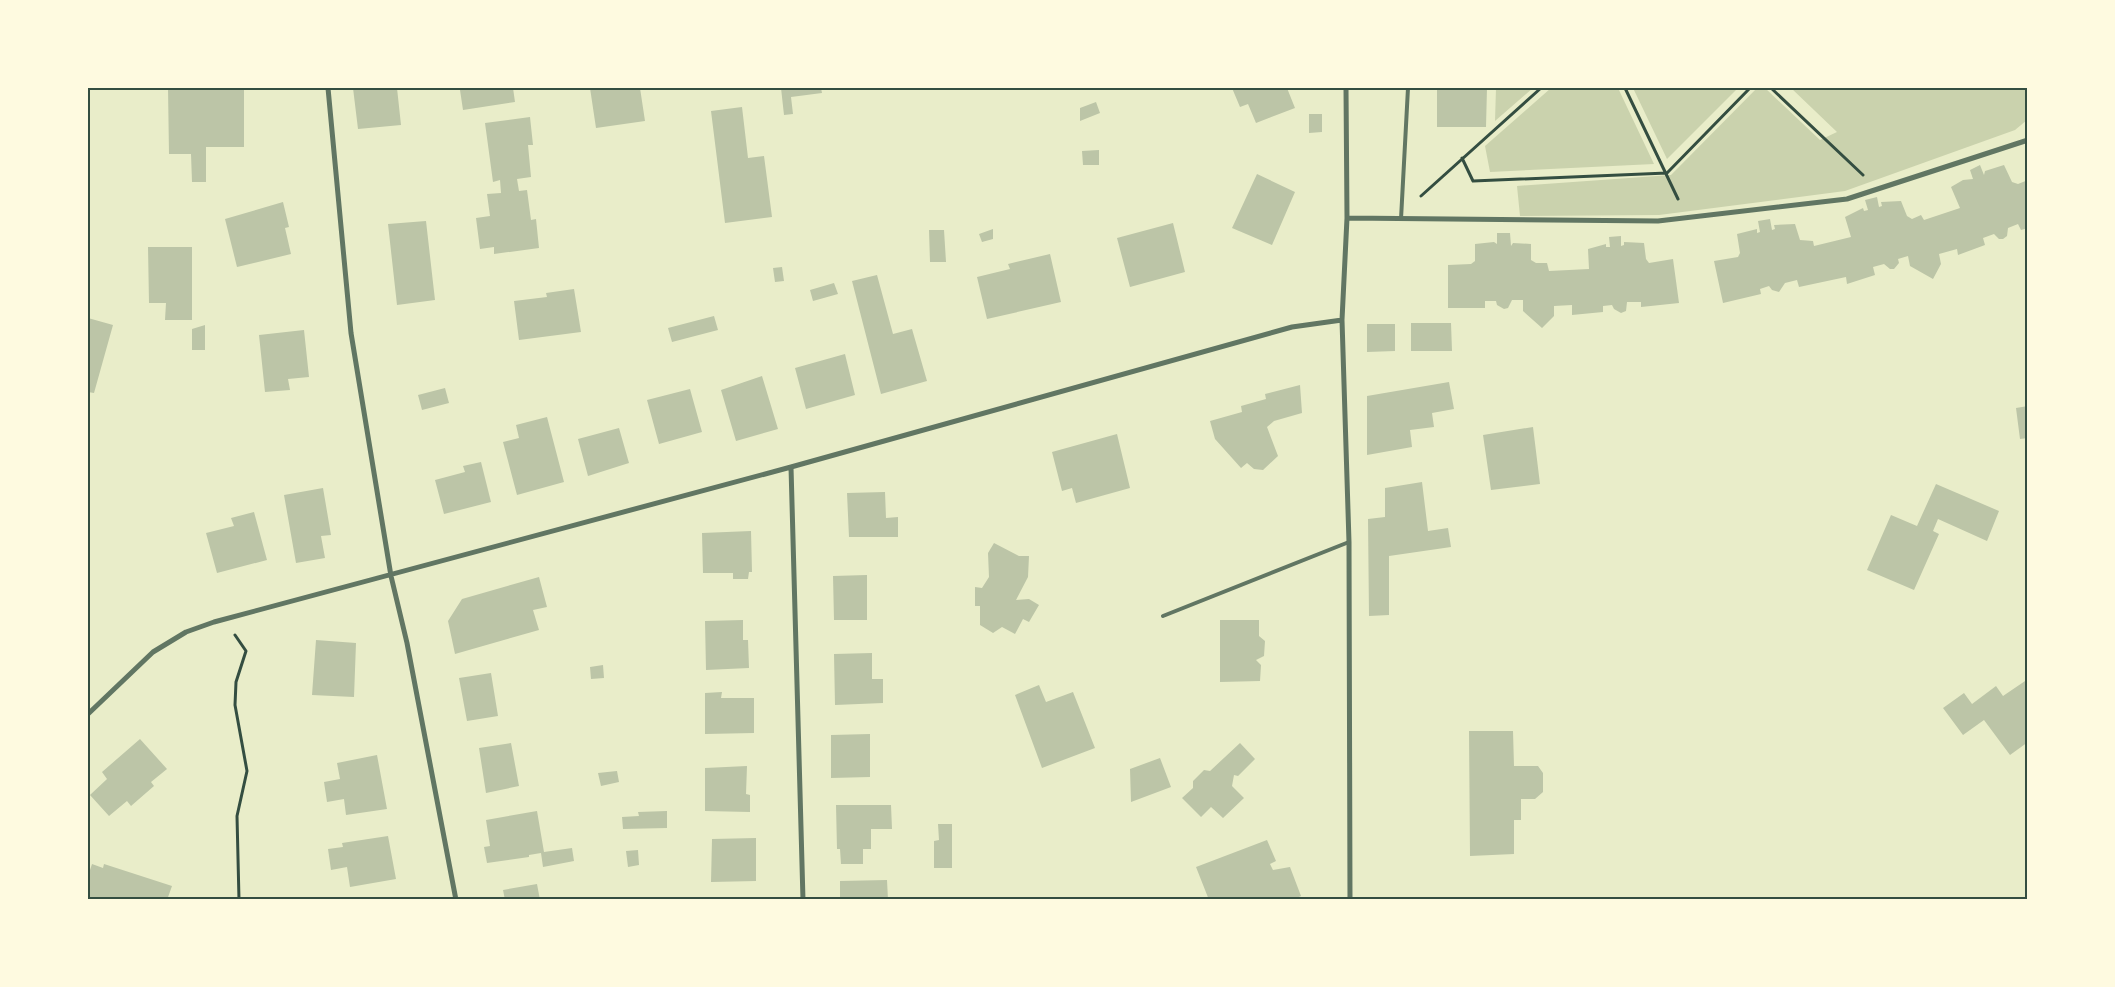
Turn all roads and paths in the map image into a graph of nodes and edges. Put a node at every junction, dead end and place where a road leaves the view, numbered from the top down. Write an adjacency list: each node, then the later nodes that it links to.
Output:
1 (328, 88): 18 (street)
2 (1346, 88): 12 (street)
3 (1408, 88): 14 (lane)
4 (1541, 88): 9 (path)
5 (1625, 88): 10 (path)
6 (1750, 88): 10 (path)
7 (1771, 88): 11 (path)
8 (2028, 140): 11 (street)
9 (1462, 158): 10 (path); 14 (path)
10 (1667, 173): 13 (path)
11 (1877, 189): 13 (street)
12 (1347, 218): 14 (street); 15 (street)
13 (1686, 218): 14 (street)
14 (1401, 219)
15 (1342, 320): 16 (street); 17 (street)
16 (791, 467): 18 (street); 24 (street)
17 (1349, 542): 19 (lane); 25 (street)
18 (392, 576): 20 (street); 23 (street)
19 (1162, 616)
20 (226, 618): 21 (street); 22 (path)
21 (88, 714)
22 (239, 900)
23 (456, 900)
24 (803, 900)
25 (1350, 900)

